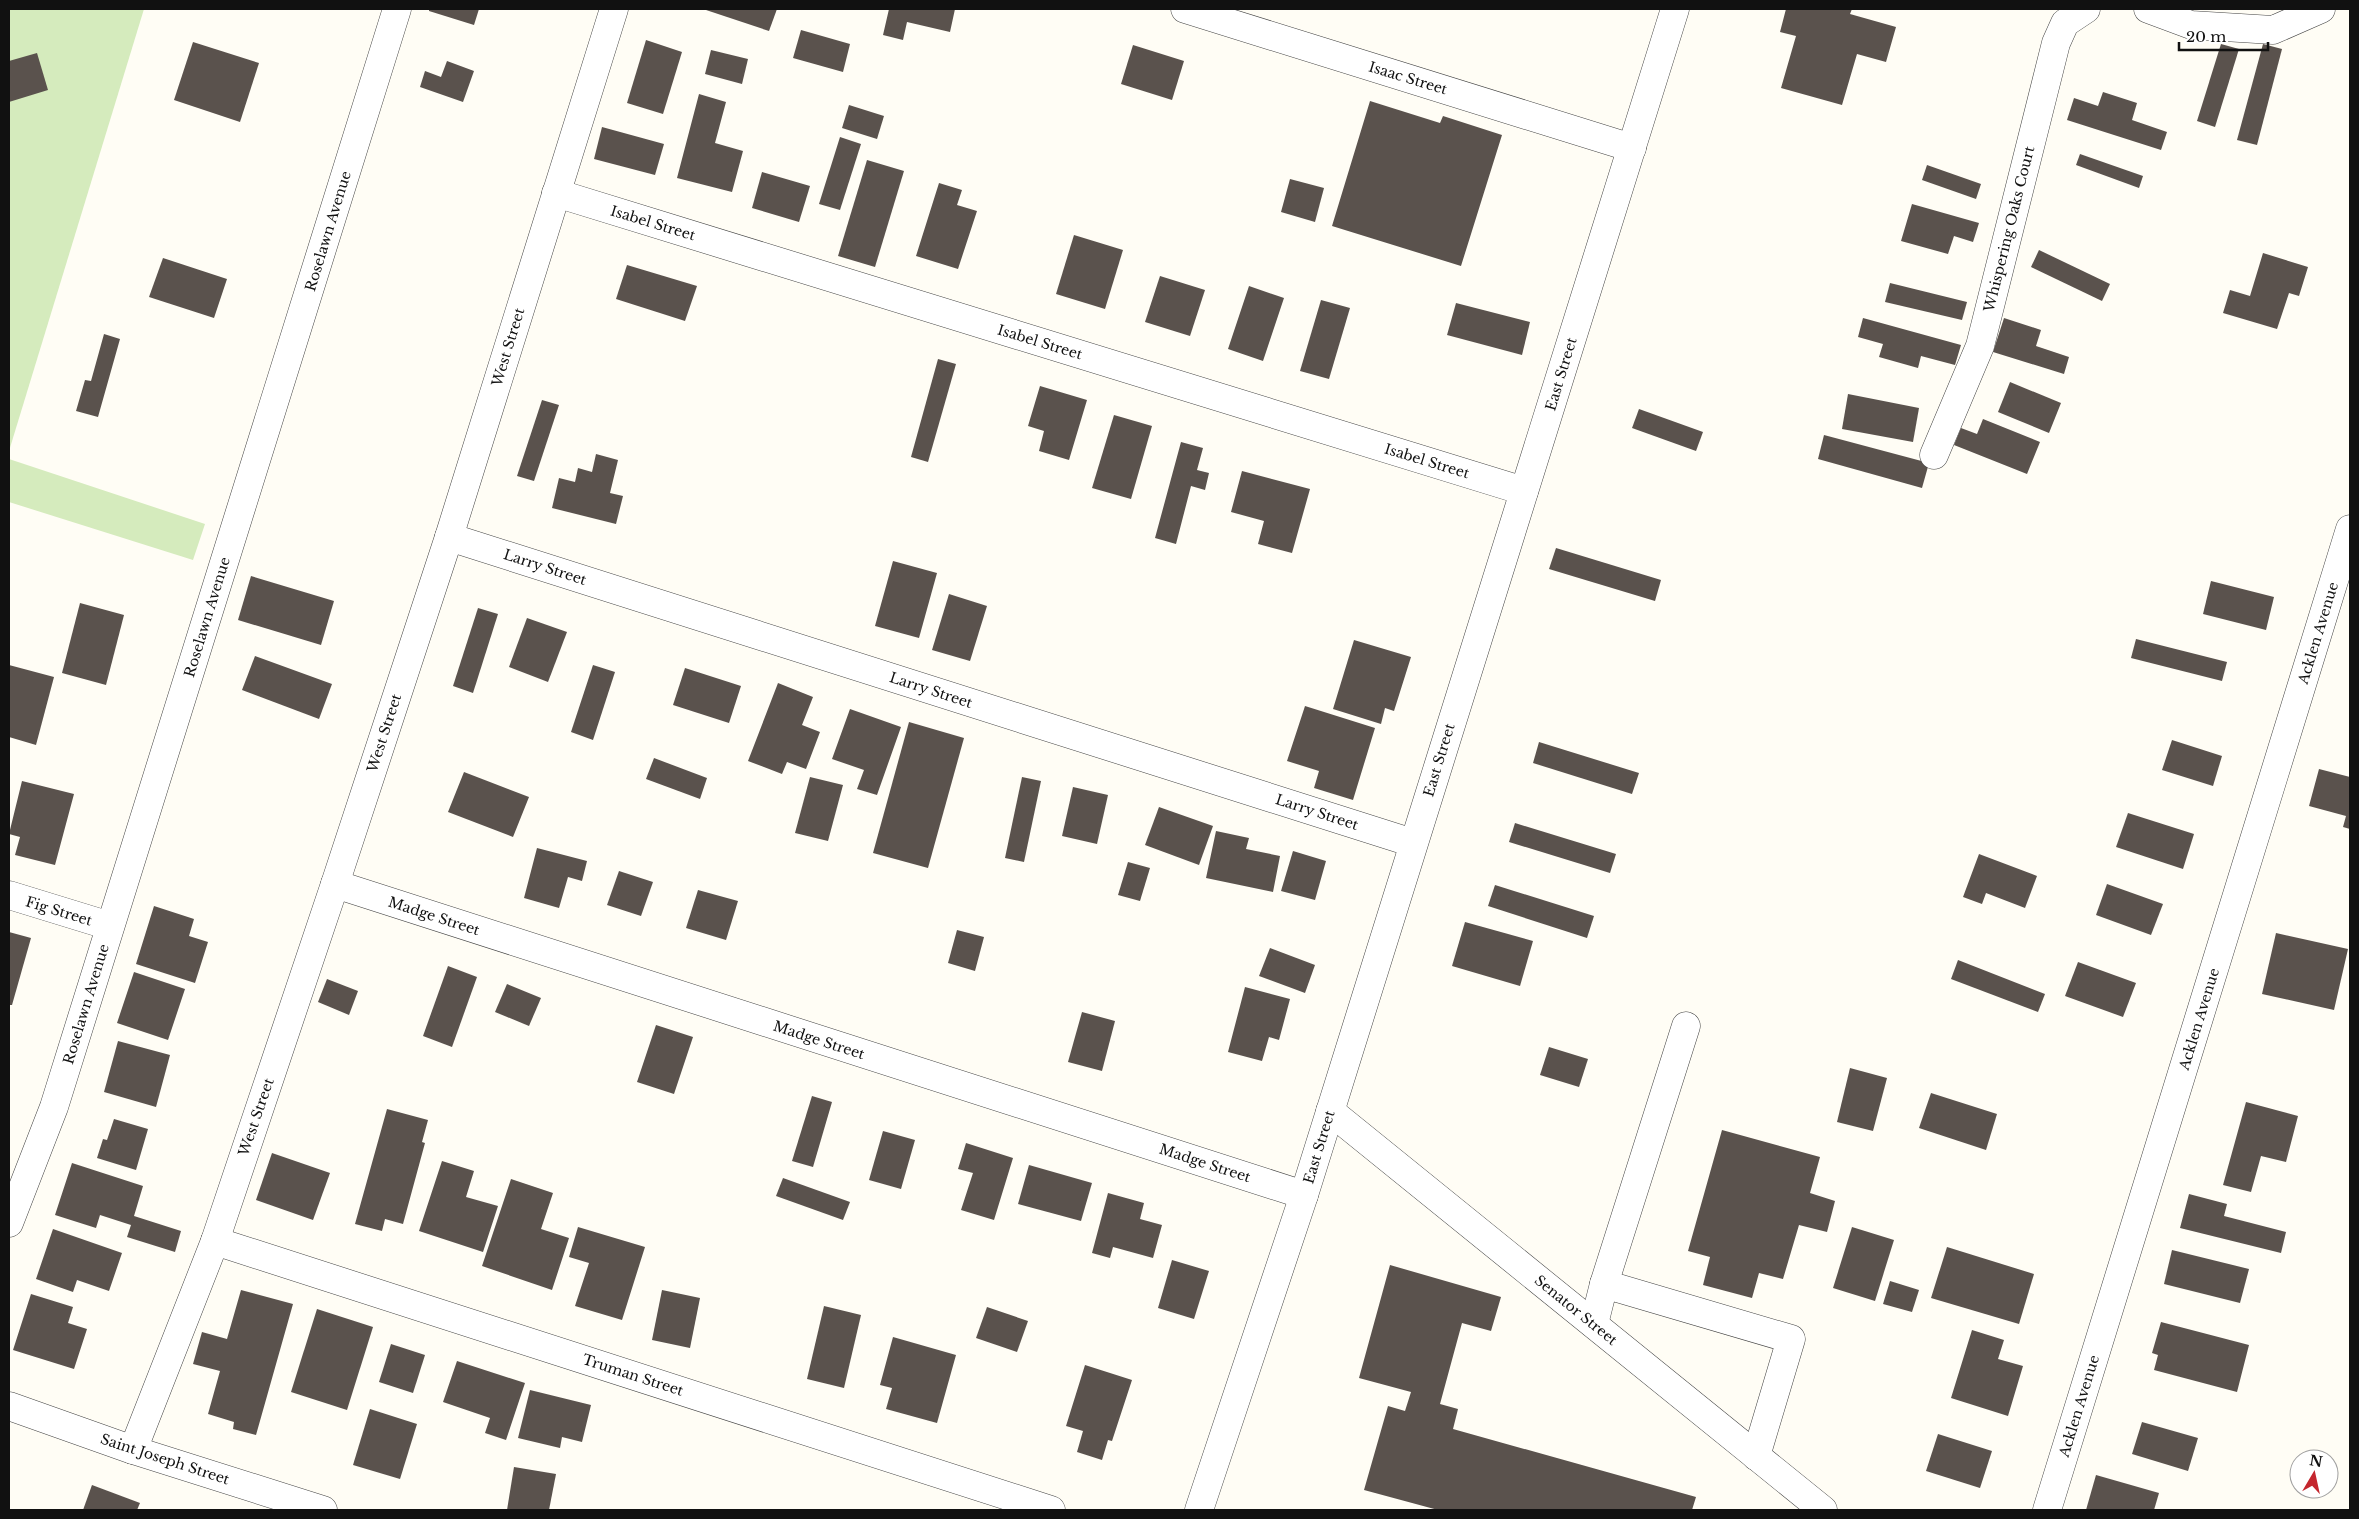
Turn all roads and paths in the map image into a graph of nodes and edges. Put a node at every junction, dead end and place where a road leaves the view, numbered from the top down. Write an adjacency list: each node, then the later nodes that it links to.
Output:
1 (397, 9): 17 (street, Roselawn Avenue)
2 (614, 9): 9 (street, West Street)
3 (1185, 9): 8 (street, Isaac Street)
4 (1675, 9): 8 (street, East Street)
5 (2086, 9): 10 (street, Whispering Oaks Court)
6 (2148, 9): 7 (street)
7 (2321, 9)
8 (1632, 148): 11 (street, East Street)
9 (556, 193): 11 (street, Isabel Street); 13 (street, West Street)
10 (1934, 455)
11 (1524, 490): 14 (street, East Street)
12 (2350, 529): 32 (street, Acklen Avenue)
13 (449, 537): 14 (street, Larry Street); 15 (street, West Street)
14 (1414, 843): 19 (street, East Street)
15 (335, 884): 20 (street, Madge Street); 22 (street, West Street)
16 (9, 895): 17 (street, Fig Street)
17 (110, 926): 21 (street, Roselawn Avenue)
18 (1686, 1026): 23 (street)
19 (1330, 1111): 20 (street, East Street); 24 (street, Senator Street)
20 (1304, 1195): 30 (street, East Street)
21 (9, 1223)
22 (215, 1241): 26 (street, West Street); 29 (street, Truman Street)
23 (1604, 1284): 24 (street); 27 (street)
24 (1594, 1324): 27 (street, Senator Street)
25 (9, 1406): 26 (street, Saint Joseph Street)
26 (133, 1450): 28 (street, Saint Joseph Street)
27 (1756, 1456): 31 (street, Senator Street)
28 (322, 1510)
29 (1051, 1510)
30 (1198, 1510)
31 (1823, 1510)
32 (2047, 1510)

